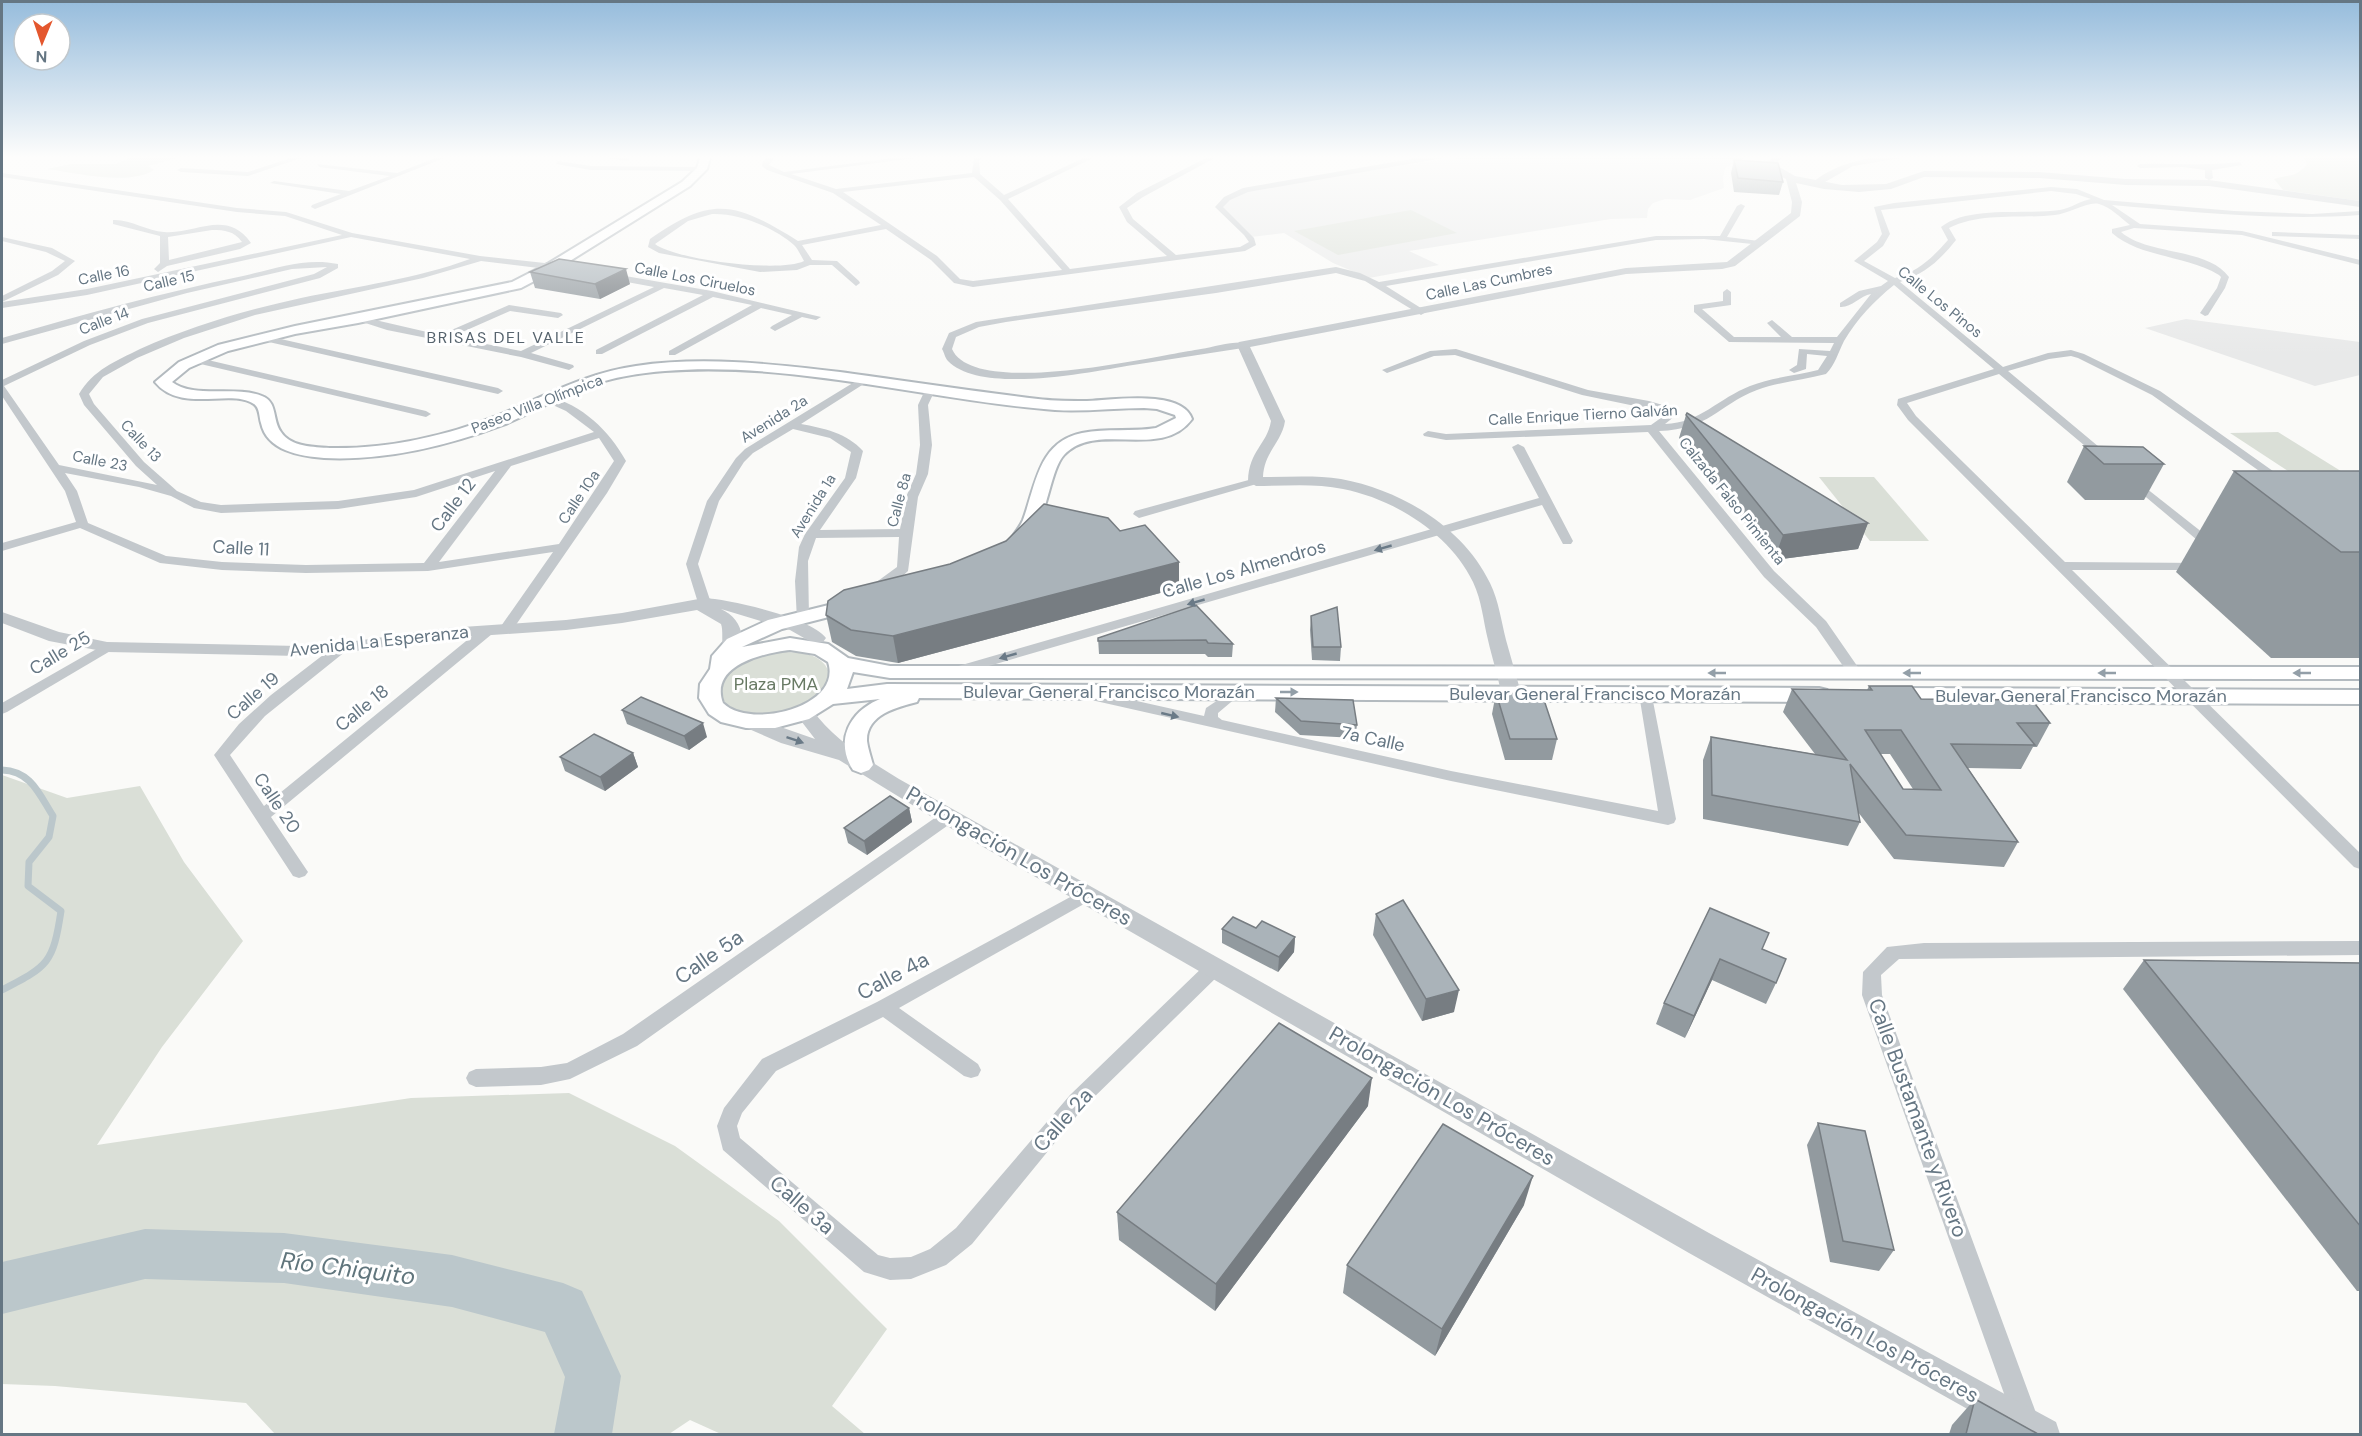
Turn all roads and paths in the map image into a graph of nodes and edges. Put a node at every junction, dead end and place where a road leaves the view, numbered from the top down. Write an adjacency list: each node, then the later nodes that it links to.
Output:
1 (116, 222): 18 (street)
2 (311, 222): 19 (street)
3 (624, 222): 30 (main road, Paseo Villa Olímpica)
4 (683, 222): 27 (street)
5 (760, 222): 23 (street)
6 (883, 222): 15 (street)
7 (1024, 222): 33 (street)
8 (1132, 222): 25 (street)
9 (1233, 222): 25 (street)
10 (1732, 222): 21 (street)
11 (1787, 222): 24 (street, Calle Las Cumbres)
12 (1883, 222): 36 (street, Calle Los Pinos)
13 (1958, 222): 36 (street, Calle Enrique Tierno Galván)
14 (2134, 222): 16 (street, Calle Los Pinos)
15 (889, 226): 23 (street); 33 (street)
16 (2139, 226): 17 (street); 48 (street)
17 (2242, 232): 20 (street); 28 (street)
18 (164, 235): 29 (street); 29 (street)
19 (351, 235): 26 (street); 35 (street, Calle 16)
20 (2361, 237)
21 (1723, 238): 24 (street); 39 (street)
22 (2, 239): 43 (street)
23 (797, 243): 27 (street)
24 (1759, 243): 47 (street, Calle Las Cumbres)
25 (1173, 257): 33 (street)
26 (480, 258): 30 (street); 86 (street, Calle 13)
27 (809, 262): 37 (street)
28 (2361, 262)
29 (164, 264): 35 (street)
30 (553, 266): 31 (street); 52 (main road, Paseo Villa Olímpica)
31 (575, 270)
32 (328, 272): 59 (street, Calle 15); 71 (street, Calle 14)
33 (1068, 272)
34 (597, 274): 38 (street, Calle Los Ciruelos)
35 (145, 280): 44 (street, Calle 16)
36 (1894, 281): 40 (street, Calle Enrique Tierno Galván); 69 (street, Calle Los Pinos)
37 (856, 283)
38 (664, 285): 42 (street, Calle Los Ciruelos); 63 (street)
39 (1377, 285): 47 (street); 60 (street)
40 (1884, 289): 46 (street); 58 (street, Calle Enrique Tierno Galván)
41 (1728, 292): 57 (street)
42 (712, 294): 45 (street, Calle Los Ciruelos); 61 (street)
43 (2, 299)
44 (2, 305)
45 (759, 305): 49 (street, Calle Los Ciruelos); 62 (street)
46 (1843, 305)
47 (1421, 312): 60 (street, Calle Las Cumbres)
48 (2205, 313)
49 (800, 314): 51 (street, Calle Los Ciruelos); 54 (street)
50 (558, 315): 56 (street)
51 (816, 317)
52 (358, 319): 55 (main road, Paseo Villa Olímpica); 56 (street)
53 (1772, 323): 57 (street)
54 (775, 328)
55 (263, 338): 65 (main road, Paseo Villa Olímpica); 74 (street)
56 (440, 338): 63 (street)
57 (1790, 340): 58 (street)
58 (1840, 340): 64 (street, Calle Enrique Tierno Galván)
59 (2, 341)
60 (1243, 345): 84 (street)
61 (599, 352)
62 (672, 353)
63 (522, 354): 66 (street)
64 (1833, 354): 68 (street); 78 (street, Calle Enrique Tierno Galván)
65 (195, 360): 75 (main road, Paseo Villa Olímpica); 76 (street)
66 (569, 368)
67 (1387, 370): 78 (street, Calzada Falso Pimienta)
68 (1794, 370)
69 (1999, 370): 85 (street); 97 (street, Calle Los Pinos); 98 (street)
70 (865, 380): 72 (main road, Paseo Villa Olímpica); 75 (main road, Paseo Villa Olímpica); 77 (street, Avenida 2a)
71 (2, 384)
72 (931, 388): 91 (street, Calle 8a); 96 (main road, Paseo Villa Olímpica)
73 (2, 389): 83 (street)
74 (498, 391)
75 (548, 399): 79 (street, Calle 10a)
76 (426, 414)
77 (790, 425): 92 (street, Avenida 1a); 103 (street, Avenida 2a)
78 (1652, 429): 80 (street, Calle Enrique Tierno Galván); 115 (street, Calzada Falso Pimienta)
79 (600, 434): 82 (street, Calle 13); 95 (street, Calle 10a)
80 (1428, 434)
81 (1518, 447): 87 (street)
82 (506, 465): 86 (street, Calle 13); 100 (street, Calle 12)
83 (56, 468): 86 (street, Calle 23); 89 (street)
84 (1256, 481): 88 (street); 90 (street)
85 (2293, 490)
86 (173, 493)
87 (1546, 500): 90 (street, Calle Los Almendros); 93 (street)
88 (1139, 514)
89 (82, 524): 94 (street); 100 (street, Calle 11)
90 (1439, 531): 114 (street, Calle Los Almendros, one-way to 114); 118 (street)
91 (905, 533): 92 (street); 102 (street, Calle 8a)
92 (811, 534): 106 (street, Avenida 1a)
93 (1567, 541)
94 (2, 547)
95 (563, 547): 100 (street, Calle 11); 107 (street, Calle 10a)
96 (1005, 552)
97 (2227, 559)
98 (2063, 566): 99 (street); 116 (street)
99 (2213, 566)
100 (428, 567)
101 (893, 596): 102 (main road)
102 (862, 603): 104 (main road)
103 (695, 605): 106 (street, Avenida La Esperanza); 107 (street, Avenida La Esperanza); 110 (street, Avenida La Esperanza)
104 (838, 608): 106 (main road); 112 (main road)
105 (2, 617): 109 (street, Avenida La Esperanza)
106 (792, 619): 110 (main road); 112 (street, Avenida La Esperanza)
107 (506, 629): 108 (street, Avenida La Esperanza)
108 (487, 631): 111 (street, Avenida La Esperanza); 134 (street, Calle 18)
109 (107, 647): 111 (street, Avenida La Esperanza); 128 (street, Calle 25)
110 (731, 647): 113 (main road)
111 (341, 648): 132 (street, Calle 19)
112 (828, 651): 113 (main road); 114 (main road, Bulevar General Francisco Morazán); 127 (main road)
113 (720, 670): 130 (main road)
114 (953, 672): 118 (main road, Bulevar General Francisco Morazán)
115 (1855, 673): 116 (main road, Bulevar General Francisco Morazán, one-way to 115); 118 (main road, Bulevar General Francisco Morazán, one-way to 118)
116 (2170, 673): 117 (main road, Bulevar General Francisco Morazán, one-way to 116); 125 (street)
117 (2361, 673)
118 (1509, 683): 121 (main road, Bulevar General Francisco Morazán, one-way to 118); 122 (main road, Bulevar General Francisco Morazán)
119 (936, 691): 120 (main road, Bulevar General Francisco Morazán); 127 (main road, Bulevar General Francisco Morazán); 133 (main road)
120 (1072, 691): 121 (main road, Bulevar General Francisco Morazán); 131 (street, 7a Calle, one-way to 131)
121 (1236, 692): 131 (street)
122 (1646, 694): 123 (main road, Bulevar General Francisco Morazán); 131 (street, 7a Calle)
123 (1835, 695)
124 (1869, 695): 125 (main road, Bulevar General Francisco Morazán)
125 (2193, 697): 126 (main road, Bulevar General Francisco Morazán); 136 (street)
126 (2361, 697)
127 (830, 698): 129 (main road)
128 (2, 709)
129 (805, 713): 130 (main road); 133 (street, Prolongación Los Próceres)
130 (749, 722): 133 (street, Prolongación Los Próceres, one-way to 133)
131 (1220, 726)
132 (222, 755): 134 (street, Calle 20)
133 (852, 759): 135 (street, Prolongación Los Próceres)
134 (262, 816): 137 (street, Calle 20)
135 (948, 817): 138 (street, Prolongación Los Próceres); 143 (street, Calle 5a)
136 (2361, 863)
137 (299, 872)
138 (1085, 896): 140 (street, Prolongación Los Próceres); 141 (street, Calle 4a)
139 (2361, 948): 146 (street, Calle Bustamante y Rivero)
140 (1214, 968): 145 (street, Calle 2a); 146 (street, Prolongación Los Próceres)
141 (884, 1007): 142 (street); 144 (street, Calle 4a)
142 (971, 1070)
143 (476, 1078)
144 (734, 1108): 145 (street, Calle 3a)
145 (911, 1268)
146 (2036, 1430)

